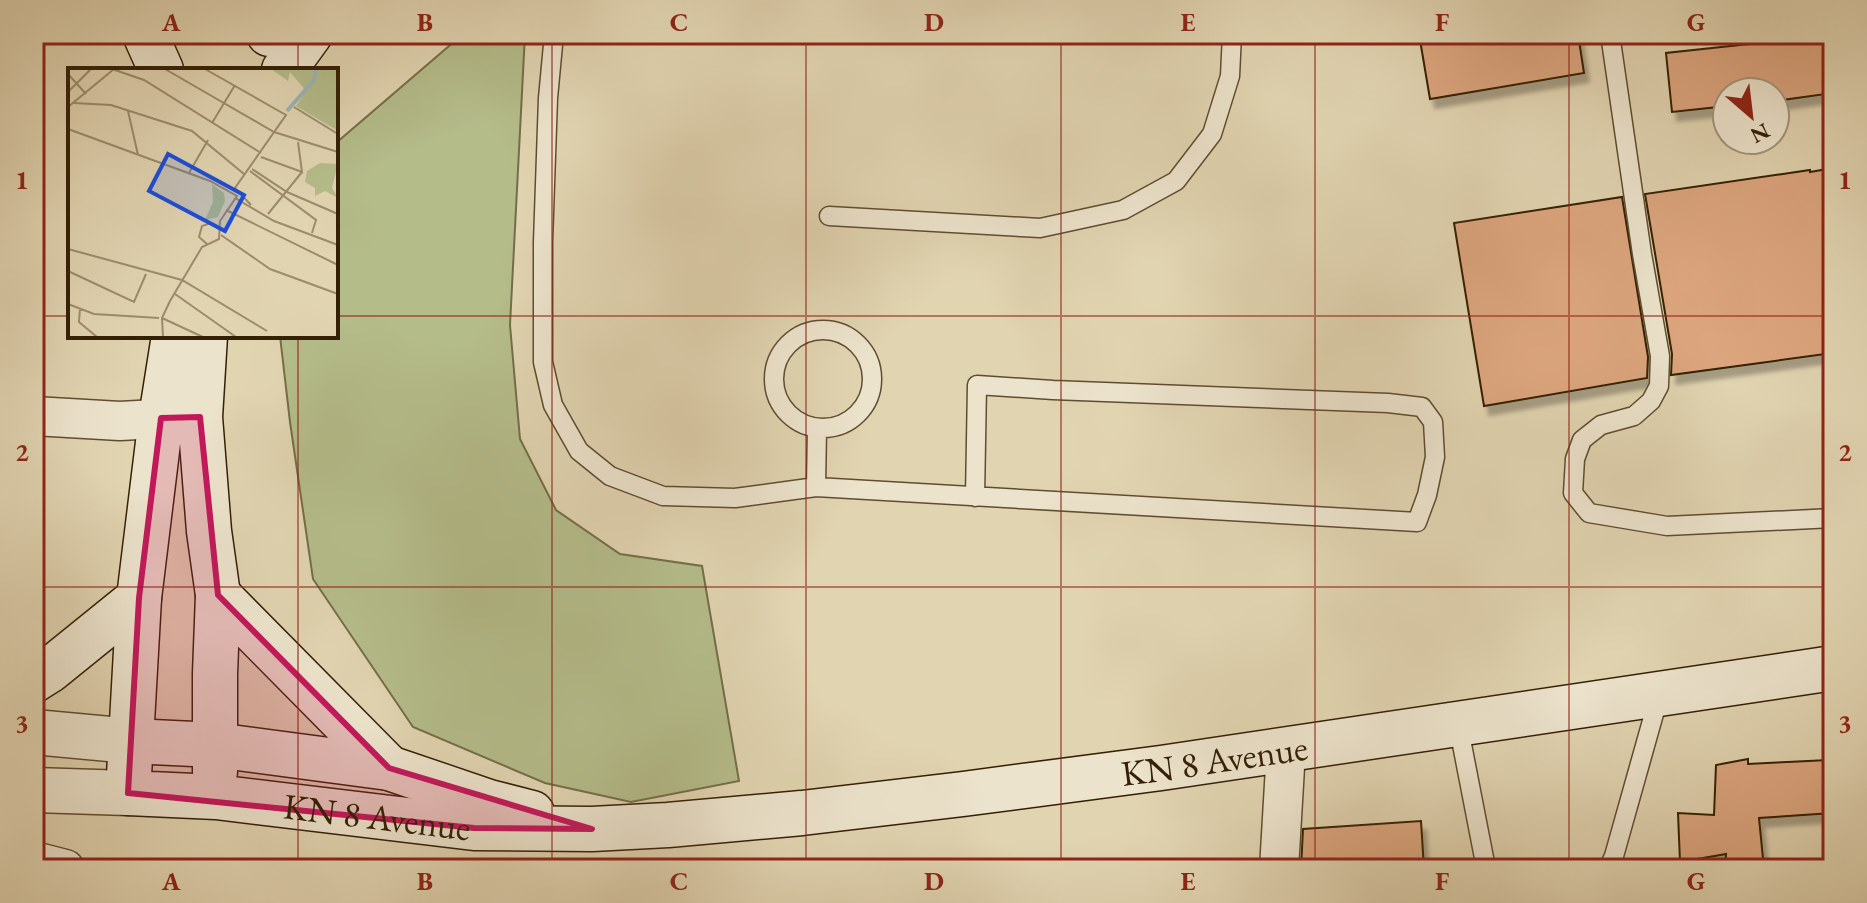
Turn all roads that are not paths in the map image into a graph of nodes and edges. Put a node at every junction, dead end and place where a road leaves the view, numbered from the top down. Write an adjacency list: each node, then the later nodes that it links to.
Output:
1 (145, 34): 6 (main road)
2 (310, 34): 7 (main road)
3 (554, 34): 14 (lane)
4 (1232, 34): 8 (lane)
5 (1610, 34): 16 (lane)
6 (160, 68)
7 (285, 68)
8 (829, 216)
9 (174, 338): 12 (main road)
10 (204, 338): 12 (main road)
11 (34, 416): 12 (street)
12 (181, 417): 17 (main road); 18 (main road)
13 (817, 428): 13 (lane); 14 (lane)
14 (816, 487): 15 (lane)
15 (975, 497): 15 (lane)
16 (1833, 518)
17 (218, 595): 25 (main road); 27 (main road)
18 (139, 598): 20 (main road); 24 (main road)
19 (1833, 668): 21 (main road, KN 8 Avenue)
20 (34, 680)
21 (1660, 694): 22 (main road, KN 8 Avenue); 36 (lane)
22 (1458, 724): 26 (main road, KN 8 Avenue); 35 (lane)
23 (34, 732): 24 (main road, KN 8 Avenue)
24 (131, 741): 25 (main road, KN 8 Avenue); 29 (main road)
25 (215, 745): 27 (main road, KN 8 Avenue); 30 (main road)
26 (1286, 750): 31 (main road, KN 8 Avenue); 34 (street)
27 (389, 768): 31 (main road, KN 8 Avenue)
28 (34, 790): 29 (main road, KN 8 Avenue)
29 (128, 793): 30 (main road, KN 8 Avenue)
30 (216, 797): 31 (main road, KN 8 Avenue)
31 (592, 829)
32 (34, 861): 33 (street)
33 (65, 869)
34 (1279, 869)
35 (1488, 869)
36 (1608, 869)

